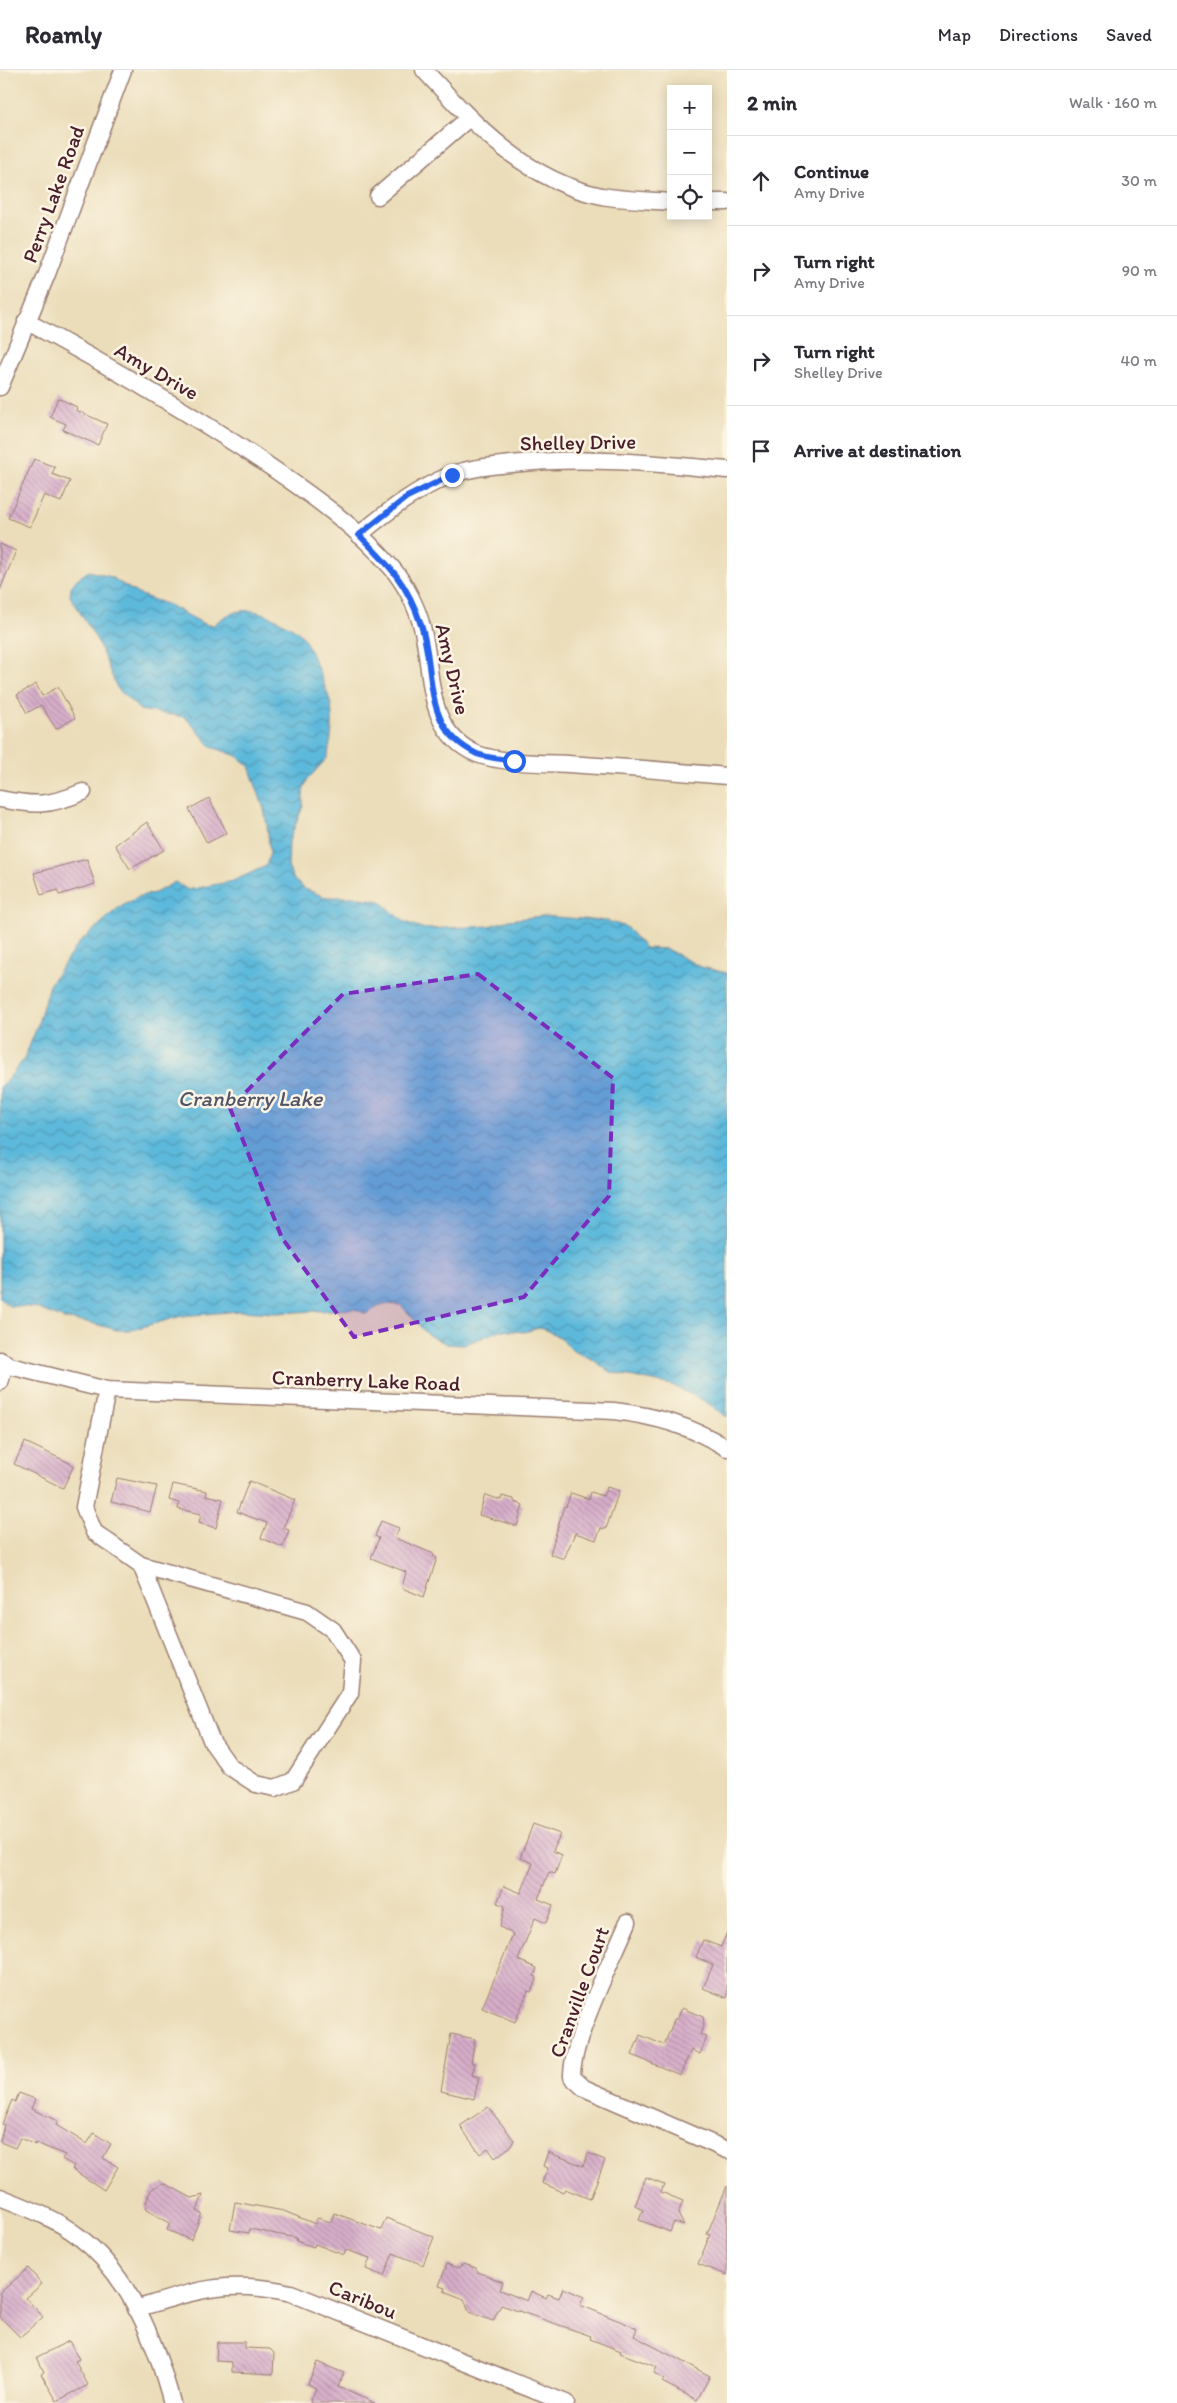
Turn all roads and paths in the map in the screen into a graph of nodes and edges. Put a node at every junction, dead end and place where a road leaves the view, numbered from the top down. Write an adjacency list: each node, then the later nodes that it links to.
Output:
1 (122, 70): 8 (street, Perry Lake Road)
2 (424, 70): 3 (street)
3 (469, 118): 4 (street); 5 (street)
4 (378, 196)
5 (667, 202)
6 (712, 202): 7 (street)
7 (727, 202)
8 (26, 321): 9 (street, Perry Lake Road); 11 (street, Amy Drive)
9 (0, 387)
10 (727, 470): 11 (street, Shelley Drive)
11 (359, 535): 12 (street, Amy Drive)
12 (727, 776)
13 (84, 792): 14 (street)
14 (0, 799)
15 (3, 1362): 16 (street); 17 (street, Cranberry Lake Road)
16 (0, 1382)
17 (107, 1390): 18 (street, Cranberry Lake Road); 19 (street)
18 (727, 1448)
19 (141, 1565): 19 (street)
20 (628, 1922): 21 (street, Cranville Court)
21 (727, 2150)
22 (0, 2197): 23 (street)
23 (136, 2309): 24 (street); 25 (street, Caribou)
24 (172, 2403)
25 (566, 2403)

